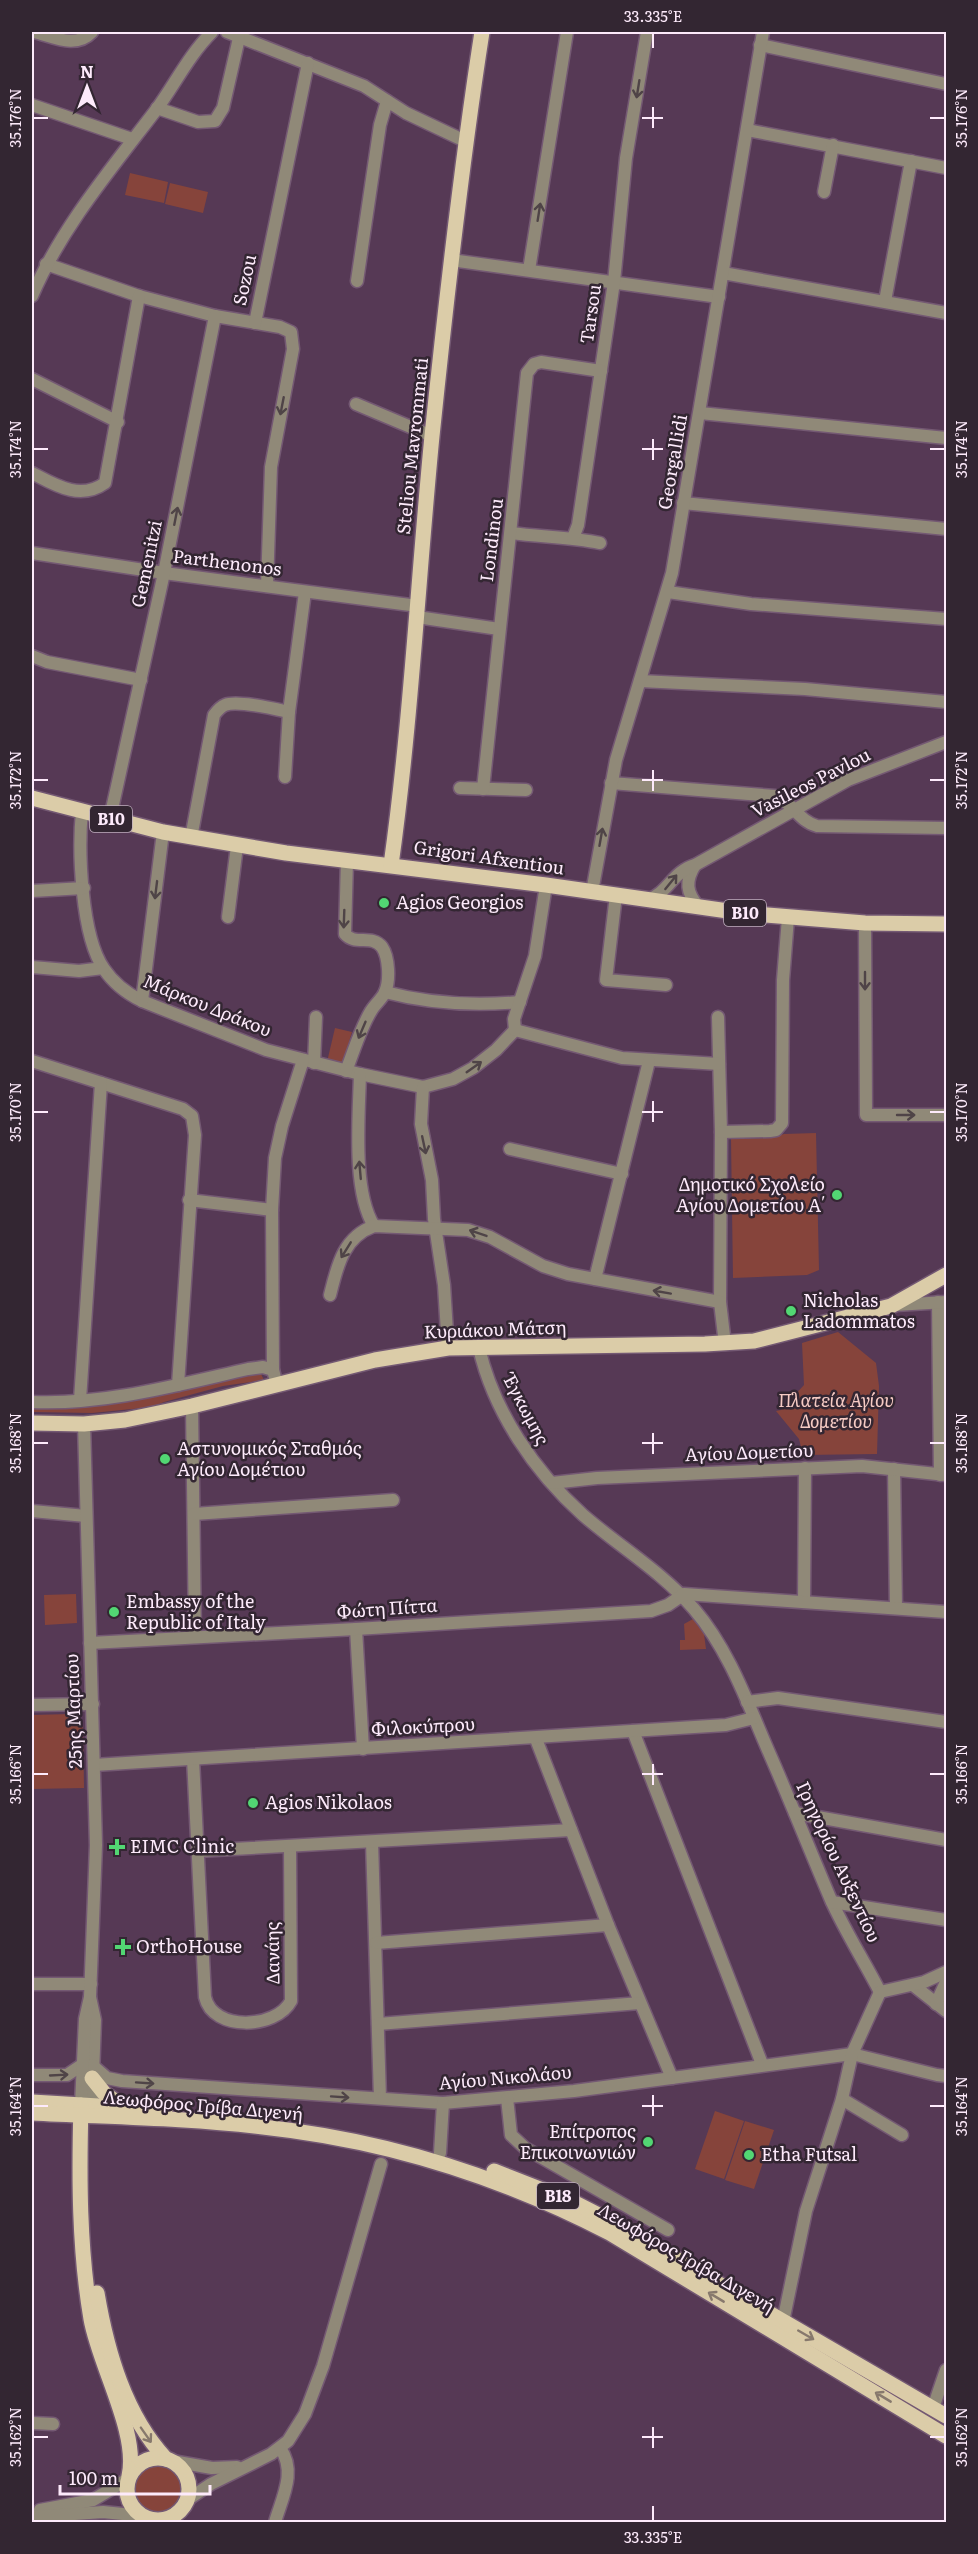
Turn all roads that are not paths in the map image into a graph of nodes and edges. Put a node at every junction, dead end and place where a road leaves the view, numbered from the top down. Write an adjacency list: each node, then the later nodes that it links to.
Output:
1 (34, 32): 2 (street)
2 (92, 32)
3 (212, 32): 15 (street)
4 (227, 32): 9 (street)
5 (482, 32): 18 (main road, Steliou Mavrommati)
6 (567, 32): 25 (street, one-way to 6)
7 (647, 32): 28 (street, Tarsou, one-way to 28)
8 (763, 32): 10 (street, Georgallidi)
9 (239, 38): 11 (street); 15 (street)
10 (760, 45): 12 (street); 16 (street, Georgallidi)
11 (308, 63): 13 (street); 35 (street, Sozou)
12 (946, 84)
13 (387, 101): 18 (street); 27 (street)
14 (32, 105): 17 (street)
15 (157, 108): 17 (street)
16 (747, 130): 19 (street); 26 (street, Georgallidi)
17 (132, 139): 24 (street)
18 (465, 141): 23 (main road, Steliou Mavrommati)
19 (833, 145): 20 (street); 22 (street)
20 (911, 161): 21 (street); 32 (street)
21 (946, 168)
22 (824, 192)
23 (451, 260): 25 (street); 41 (main road, Steliou Mavrommati)
24 (46, 264): 29 (street); 30 (street)
25 (530, 270): 28 (street)
26 (723, 273): 31 (street, Georgallidi); 32 (street)
27 (357, 281)
28 (614, 282): 31 (street); 36 (street, Tarsou)
29 (139, 296): 34 (street); 40 (street)
30 (32, 297)
31 (719, 297): 39 (street, Georgallidi)
32 (885, 302): 33 (street)
33 (946, 313)
34 (215, 316): 35 (street); 50 (street, Gemenitzi, one-way to 34)
35 (255, 323): 51 (street, Sozou, one-way to 51)
36 (601, 371): 46 (street, Londinou); 47 (street, Tarsou)
37 (32, 379): 40 (street)
38 (356, 404): 41 (street)
39 (700, 413): 42 (street); 44 (street, Georgallidi)
40 (118, 422): 43 (street)
41 (432, 436): 54 (main road, Steliou Mavrommati)
42 (946, 438)
43 (32, 472)
44 (683, 503): 45 (street); 53 (street, Georgallidi)
45 (946, 529)
46 (511, 533): 47 (street); 56 (street, Londinou)
47 (573, 538): 48 (street)
48 (600, 543)
49 (32, 553): 50 (street, Parthenonos)
50 (164, 573): 51 (street, Parthenonos); 58 (street, Gemenitzi)
51 (267, 586): 52 (street, Parthenonos)
52 (305, 592): 54 (street, Parthenonos); 61 (street)
53 (668, 592): 55 (street); 59 (street, Georgallidi)
54 (417, 612): 56 (street, Parthenonos); 77 (main road, Steliou Mavrommati)
55 (946, 619)
56 (499, 629): 66 (street, Londinou)
57 (32, 656): 58 (street)
58 (141, 680): 71 (street, Gemenitzi)
59 (640, 681): 60 (street); 64 (street, Georgallidi)
60 (946, 702)
61 (289, 712): 63 (street); 74 (street)
62 (946, 742): 69 (street, Vasileos Pavlou)
63 (285, 777)
64 (611, 783): 69 (street); 82 (street, Georgallidi, one-way to 64)
65 (460, 788): 66 (street)
66 (483, 789): 67 (street)
67 (526, 790)
68 (32, 798): 70 (main road, Grigori Afxentiou / B10)
69 (793, 810): 72 (street); 78 (street, Vasileos Pavlou)
70 (82, 811): 71 (main road, Grigori Afxentiou / B10); 80 (street, Μάρκου Δράκου)
71 (110, 818): 73 (main road, Grigori Afxentiou / B10)
72 (946, 828)
73 (163, 832): 74 (main road, Grigori Afxentiou / B10); 94 (street, one-way to 94)
74 (191, 838): 75 (main road, Grigori Afxentiou / B10)
75 (237, 846): 76 (main road, Grigori Afxentiou / B10); 86 (street)
76 (347, 860): 77 (main road, Grigori Afxentiou / B10); 93 (street, one-way to 93)
77 (391, 865): 79 (main road, Grigori Afxentiou / B10)
78 (695, 865): 84 (street, Vasileos Pavlou, one-way to 78); 85 (street)
79 (546, 885): 82 (main road, Grigori Afxentiou / B10); 95 (street)
80 (84, 888): 81 (street); 91 (street, Μάρκου Δράκου)
81 (32, 891)
82 (592, 892): 83 (main road, Grigori Afxentiou / B10)
83 (616, 895): 84 (main road, Grigori Afxentiou / B10); 92 (street)
84 (647, 900): 85 (main road, Grigori Afxentiou / B10)
85 (699, 907): 87 (main road, Grigori Afxentiou / B10)
86 (228, 917)
87 (788, 918): 88 (main road, Grigori Afxentiou / B10); 108 (street)
88 (865, 923): 89 (main road, Grigori Afxentiou / B10); 107 (street, one-way to 107)
89 (946, 924)
90 (32, 967): 91 (street)
91 (103, 968): 94 (street, Μάρκου Δράκου)
92 (666, 985)
93 (385, 993): 95 (street); 103 (street, one-way to 103)
94 (142, 1001): 101 (street, Μάρκου Δράκου)
95 (520, 1002): 98 (street)
96 (316, 1017): 101 (street)
97 (718, 1017): 102 (street)
98 (515, 1030): 100 (street); 106 (street, one-way to 98)
99 (32, 1060): 105 (street)
100 (649, 1061): 102 (street); 110 (street)
101 (308, 1062): 103 (street, Μάρκου Δράκου); 112 (street)
102 (719, 1064): 108 (street)
103 (346, 1071): 104 (street, Μάρκου Δράκου)
104 (360, 1074): 106 (street, Μάρκου Δράκου); 113 (street, one-way to 104)
105 (101, 1083): 111 (street); 126 (street)
106 (423, 1087): 114 (street, one-way to 114)
107 (946, 1115)
108 (721, 1132): 118 (street)
109 (510, 1149): 110 (street)
110 (622, 1174): 116 (street)
111 (189, 1200): 112 (street); 125 (street)
112 (272, 1210): 124 (street)
113 (374, 1226): 114 (street); 117 (street, one-way to 117)
114 (436, 1228): 116 (street, one-way to 114); 122 (street)
115 (946, 1275): 120 (main road, Κυριάκου Μάτση)
116 (596, 1280): 118 (street, one-way to 116)
117 (330, 1295)
118 (720, 1302): 121 (street)
119 (942, 1302): 120 (street, Κυριάκου Μάτση); 133 (street)
120 (891, 1306): 121 (main road, Κυριάκου Μάτση)
121 (726, 1344): 123 (main road, Κυριάκου Μάτση)
122 (448, 1348): 123 (main road, Κυριάκου Μάτση); 124 (main road, Κυριάκου Μάτση)
123 (479, 1348): 134 (street, Έγκωμης)
124 (275, 1378): 125 (street); 128 (main road, Κυριάκου Μάτση)
125 (178, 1385): 126 (street)
126 (80, 1400): 127 (street)
127 (32, 1402)
128 (192, 1406): 130 (main road, Κυριάκου Μάτση); 137 (street)
129 (32, 1423): 130 (main road, Κυριάκου Μάτση)
130 (84, 1424): 138 (street, 25ης Μαρτίου)
131 (805, 1468): 132 (street, Αγίου Δομετίου); 134 (street, Αγίου Δομετίου); 140 (street)
132 (894, 1469): 133 (street, Αγίου Δομετίου); 141 (street)
133 (943, 1475)
134 (552, 1483): 139 (street, Γρηγορίου Αυξεντίου)
135 (393, 1500): 137 (street)
136 (32, 1511): 138 (street)
137 (194, 1514): 144 (street)
138 (86, 1516): 145 (street, 25ης Μαρτίου)
139 (681, 1595): 140 (street); 143 (street, Φώτη Πίττα); 146 (street, Γρηγορίου Αυξεντίου)
140 (804, 1602): 141 (street)
141 (897, 1608): 142 (street)
142 (946, 1612)
143 (356, 1629): 144 (street, Φώτη Πίττα); 153 (street)
144 (195, 1637): 145 (street, Φώτη Πίττα)
145 (90, 1643): 147 (street, 25ης Μαρτίου)
146 (747, 1702): 149 (street, Γρηγορίου Αυξεντίου); 150 (street)
147 (93, 1704): 148 (street); 155 (street, 25ης Μαρτίου)
148 (32, 1706)
149 (753, 1718): 151 (street, Φιλοκύπρου); 156 (street, Γρηγορίου Αυξεντίου)
150 (946, 1722)
151 (633, 1731): 152 (street, Φιλοκύπρου); 176 (street)
152 (536, 1738): 153 (street, Φιλοκύπρου); 157 (street)
153 (363, 1749): 154 (street, Φιλοκύπρου)
154 (193, 1759): 155 (street, Φιλοκύπρου); 161 (street, Δανάης)
155 (94, 1764): 169 (street, 25ης Μαρτίου)
156 (795, 1813): 158 (street); 162 (street, Γρηγορίου Αυξεντίου)
157 (571, 1830): 159 (street); 164 (street)
158 (946, 1839)
159 (372, 1842): 160 (street); 165 (street)
160 (290, 1848): 161 (street); 161 (street, Δανάης)
161 (196, 1851)
162 (832, 1902): 163 (street); 171 (street, Γρηγορίου Αυξεντίου)
163 (946, 1920)
164 (608, 1925): 165 (street); 172 (street)
165 (376, 1943): 174 (street)
166 (946, 1972): 170 (street)
167 (946, 1982): 173 (street)
168 (32, 1984): 169 (street)
169 (91, 1984): 177 (street, 25ης Μαρτίου)
170 (913, 1985): 171 (street); 173 (street)
171 (880, 1992): 175 (street)
172 (640, 2003): 174 (street); 180 (street)
173 (941, 2008)
174 (378, 2024): 181 (street)
175 (852, 2054): 176 (street, Αγίου Νικολάου); 179 (street); 183 (street)
176 (762, 2064): 180 (street, Αγίου Νικολάου)
177 (89, 2069): 178 (street, one-way to 177); 181 (street, Αγίου Νικολάου, one-way to 181); 186 (main road); 187 (street, 25ης Μαρτίου)
178 (32, 2075)
179 (946, 2076)
180 (672, 2078): 182 (street, Αγίου Νικολάου)
181 (380, 2098): 185 (street, Αγίου Νικολάου)
182 (507, 2098): 185 (street, Αγίου Νικολάου); 192 (street)
183 (842, 2099): 189 (street); 193 (street)
184 (32, 2102): 187 (main road, Λεωφόρος Γρίβα Διγενή / B18)
185 (443, 2103): 190 (street)
186 (124, 2107): 187 (main road, Λεωφόρος Γρίβα Διγενή / B18); 190 (main road, Λεωφόρος Γρίβα Διγενή / B18)
187 (86, 2110): 188 (main road, Λεωφόρος Γρίβα Διγενή / B18); 199 (main road, Λεωφόρος Γρίβα Διγενή / B18, one-way to 187); 201 (main road, one-way to 201); 203 (main road)
188 (32, 2113)
189 (902, 2135)
190 (440, 2152): 193 (main road, Λεωφόρος Γρίβα Διγενή / B18)
191 (381, 2164): 200 (street)
192 (668, 2230)
193 (783, 2322): 195 (main road, Λεωφόρος Γρίβα Διγενή / B18, one-way to 195)
194 (946, 2370): 195 (street)
195 (933, 2408): 196 (main road, Λεωφόρος Γρίβα Διγενή / B18)
196 (946, 2416)
197 (32, 2423): 198 (street)
198 (53, 2424)
199 (946, 2436)
200 (280, 2448): 202 (street); 209 (street)
201 (169, 2460): 202 (street); 203 (main road); 204 (main road)
202 (245, 2466): 204 (street)
203 (129, 2478): 205 (street); 207 (main road)
204 (187, 2501): 207 (main road); 208 (main road)
205 (32, 2511)
206 (32, 2517): 207 (street)
207 (146, 2519)
208 (184, 2523)
209 (275, 2523)

